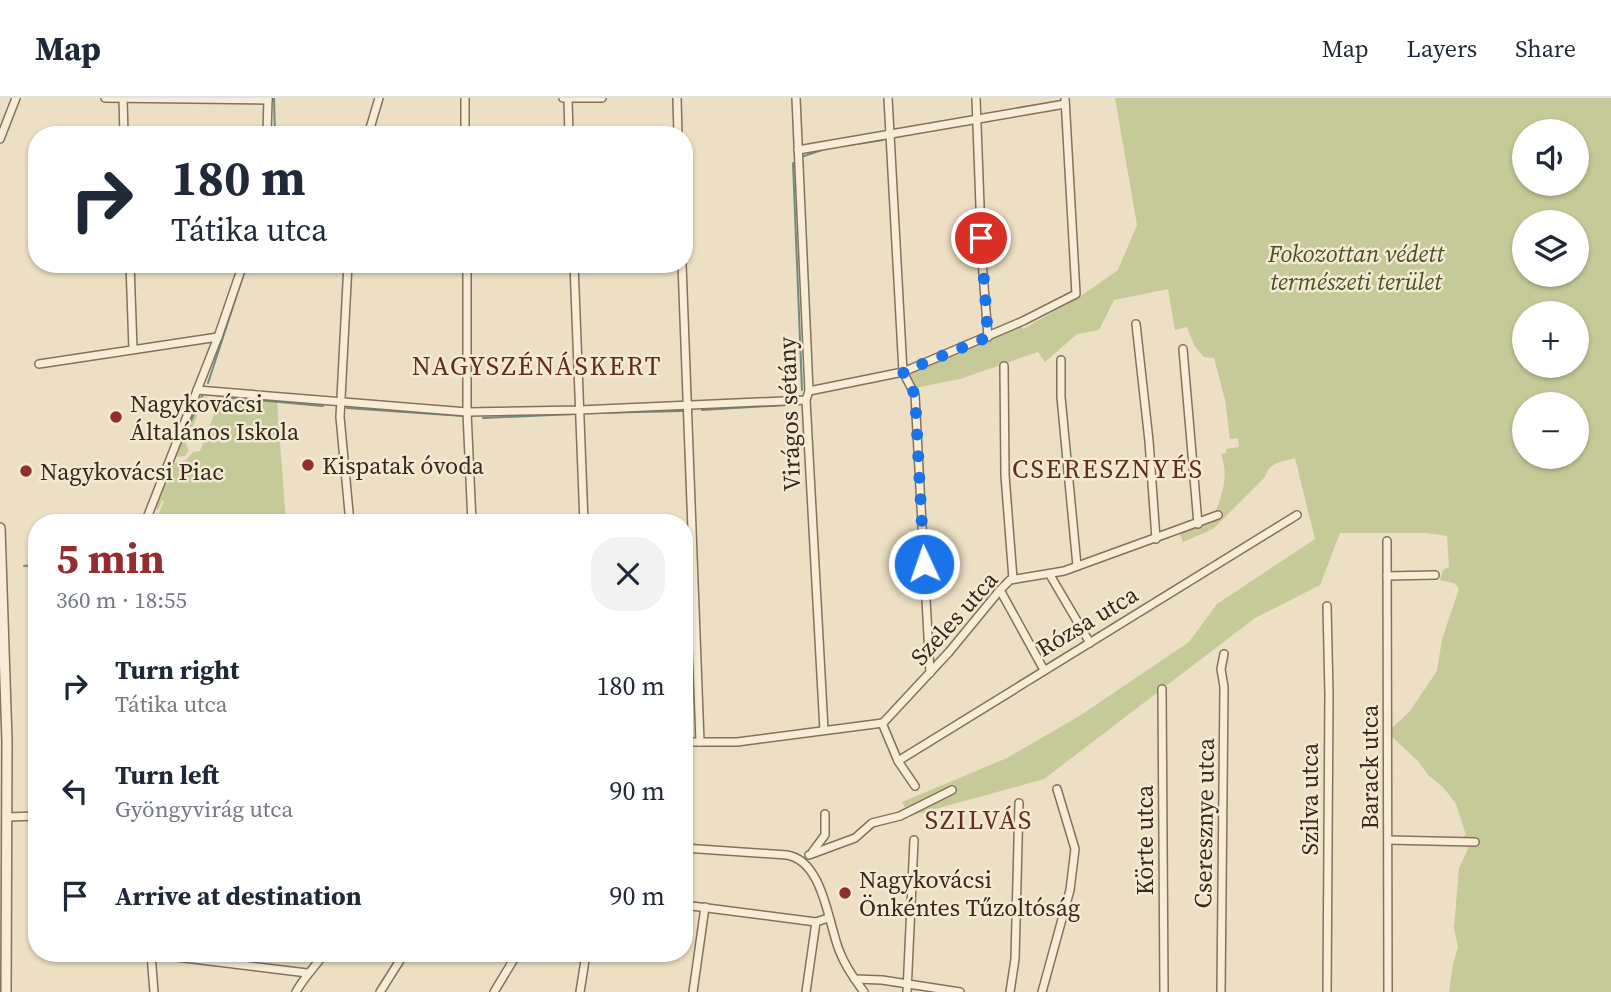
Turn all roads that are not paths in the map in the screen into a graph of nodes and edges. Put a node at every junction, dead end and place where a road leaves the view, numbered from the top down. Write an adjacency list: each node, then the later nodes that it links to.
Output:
1 (16, 98): 22 (street)
2 (105, 98): 3 (street)
3 (123, 98): 11 (street); 15 (street)
4 (379, 98): 17 (street)
5 (465, 98): 18 (street)
6 (601, 98): 12 (street)
7 (677, 98): 20 (street)
8 (796, 98): 23 (street, Virágos sétány)
9 (888, 98): 21 (street)
10 (976, 98): 14 (street)
11 (268, 99): 16 (street)
12 (566, 99): 19 (street)
13 (1065, 101): 14 (street); 32 (street)
14 (977, 120): 21 (street); 32 (street)
15 (124, 126)
16 (267, 126)
17 (371, 126)
18 (465, 126)
19 (568, 126)
20 (678, 126)
21 (890, 134): 23 (street); 38 (street)
22 (0, 139)
23 (798, 150): 40 (street, Virágos sétány)
24 (130, 273): 33 (street)
25 (240, 273): 31 (street)
26 (347, 273): 42 (street)
27 (467, 273): 45 (street)
28 (574, 273): 44 (street)
29 (682, 273): 43 (street)
30 (1136, 324): 55 (street)
31 (218, 337): 33 (street); 39 (street)
32 (988, 337): 38 (street)
33 (134, 349): 36 (street)
34 (1183, 349): 53 (street)
35 (1061, 360): 57 (street)
36 (39, 364)
37 (1004, 366): 62 (street)
38 (903, 372): 40 (street); 68 (street)
39 (197, 390): 42 (street); 46 (street)
40 (809, 391): 41 (street, Virágos sétány)
41 (806, 400): 43 (street); 72 (street, Virágos sétány)
42 (340, 403): 45 (street); 47 (street)
43 (686, 405): 44 (street); 50 (street)
44 (579, 410): 45 (street); 49 (street)
45 (467, 412): 48 (street)
46 (149, 514)
47 (348, 514)
48 (472, 514)
49 (584, 514)
50 (691, 514)
51 (1218, 515): 53 (street, Szeles utca)
52 (1297, 515): 65 (street, Rózsa utca)
53 (1198, 524): 55 (street, Szeles utca)
54 (0, 528): 70 (street)
55 (1156, 539): 57 (street, Szeles utca)
56 (1387, 541): 61 (street, Barack utca)
57 (1077, 566): 59 (street, Szeles utca)
58 (693, 574): 74 (street)
59 (1049, 575): 62 (street, Szeles utca); 65 (street)
60 (1435, 575): 61 (street)
61 (1387, 576): 84 (street, Barack utca)
62 (1013, 579): 63 (street, Szeles utca)
63 (1000, 590): 67 (street); 68 (street, Szeles utca)
64 (1327, 606): 118 (street, Szilva utca)
65 (1090, 643): 67 (street, Rózsa utca)
66 (1224, 654): 117 (street, Cseresznye utca)
67 (1044, 670): 75 (street, Rózsa utca)
68 (930, 673): 71 (street, Szeles utca)
69 (1162, 689): 116 (street, Körte utca)
70 (3, 711): 82 (street)
71 (882, 723): 72 (street); 75 (street)
72 (824, 730): 74 (street)
73 (693, 742): 74 (street)
74 (700, 742)
75 (898, 761): 76 (street)
76 (915, 786)
77 (1057, 789): 115 (street)
78 (952, 790): 87 (street)
79 (1019, 803): 114 (street)
80 (825, 814): 87 (street)
81 (28, 816): 82 (street)
82 (7, 817): 103 (street)
83 (914, 840): 102 (street)
84 (1388, 840): 85 (street); 119 (street, Barack utca)
85 (1475, 842)
86 (693, 849): 88 (street)
87 (809, 855): 88 (street)
88 (799, 858): 91 (street)
89 (693, 906): 90 (street)
90 (705, 907): 92 (street); 109 (street)
91 (828, 918): 92 (street); 101 (street)
92 (816, 922): 110 (street)
93 (153, 962): 104 (street)
94 (210, 962): 99 (street)
95 (318, 962): 100 (street)
96 (399, 962): 106 (street)
97 (512, 962): 107 (street)
98 (585, 962): 108 (street)
99 (225, 964): 100 (street)
100 (307, 974): 105 (street)
101 (855, 979): 102 (street); 111 (street)
102 (907, 983): 112 (street); 113 (street)
103 (6, 992)
104 (155, 992)
105 (296, 992)
106 (380, 992)
107 (494, 992)
108 (580, 992)
109 (693, 992)
110 (806, 992)
111 (864, 992)
112 (908, 992)
113 (960, 992)
114 (1010, 992)
115 (1042, 992)
116 (1164, 992)
117 (1221, 992)
118 (1327, 992)
119 (1388, 992)

